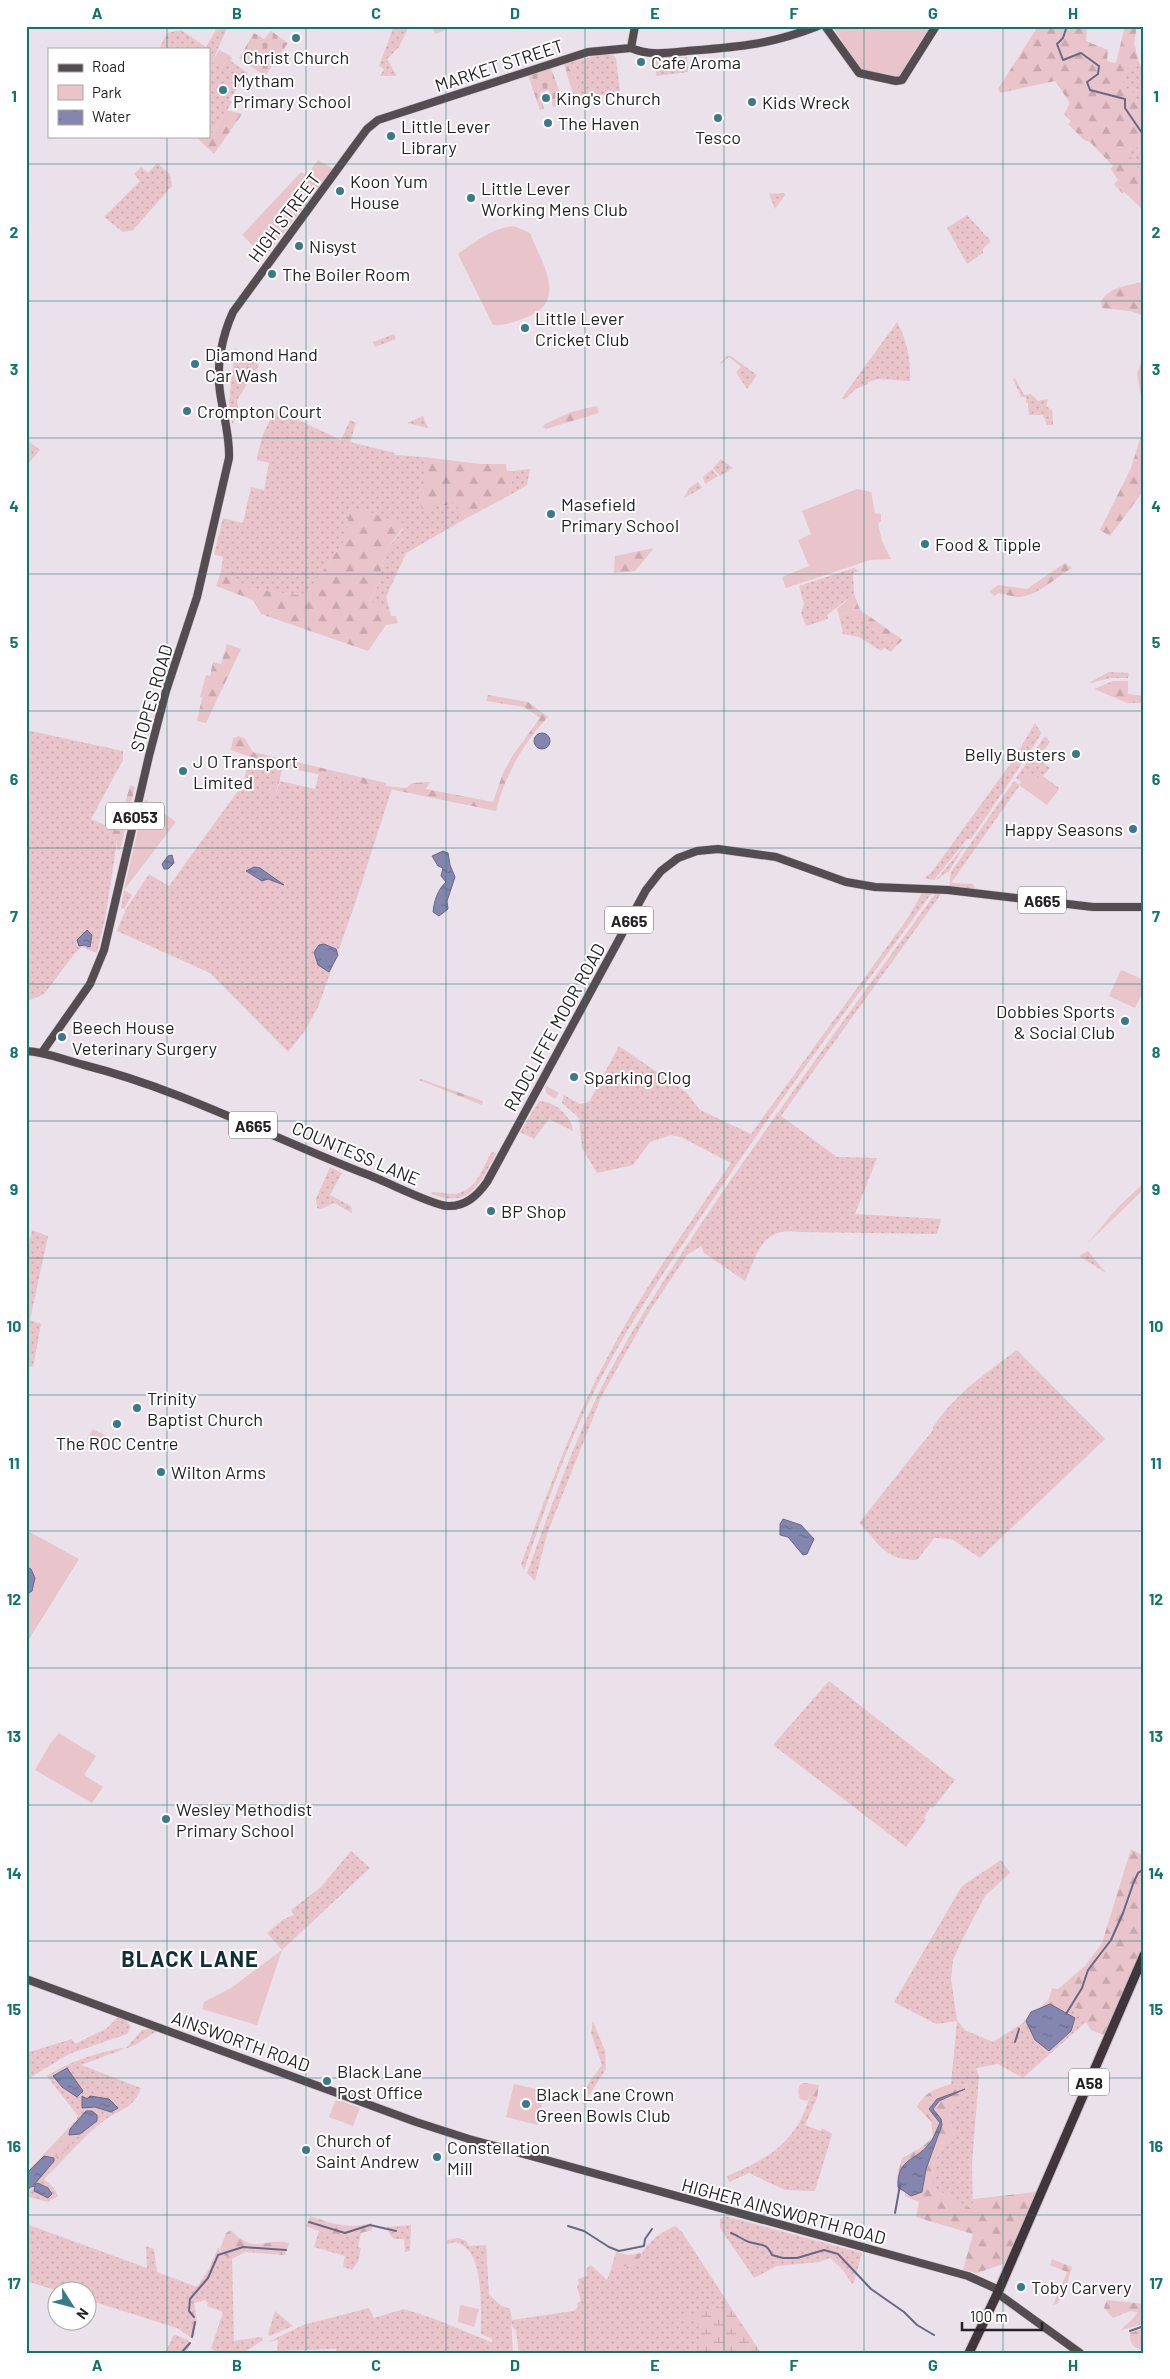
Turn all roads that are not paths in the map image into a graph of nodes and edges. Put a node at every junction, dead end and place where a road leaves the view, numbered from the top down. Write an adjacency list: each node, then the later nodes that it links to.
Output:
1 (636, 26): 5 (main road)
2 (818, 26): 5 (main road, MARKET STREET)
3 (826, 26): 4 (main road)
4 (936, 26)
5 (631, 48): 6 (main road, MARKET STREET)
6 (378, 120): 7 (main road, HIGH STREET)
7 (224, 338): 10 (main road, STOPES ROAD / A6053)
8 (1144, 907): 11 (main road, RADCLIFFE MOOR ROAD / A665)
9 (26, 1051): 10 (main road, A665)
10 (43, 1051): 11 (main road, COUNTESS LANE / A665)
11 (461, 1205)
12 (1144, 1955): 15 (highway, A58)
13 (26, 1979): 14 (main road, AINSWORTH ROAD)
14 (560, 2164): 15 (main road, HIGHER AINSWORTH ROAD)
15 (998, 2292): 16 (highway, A58); 17 (main road, HIGHER AINSWORTH ROAD)
16 (969, 2353)
17 (1080, 2353)

